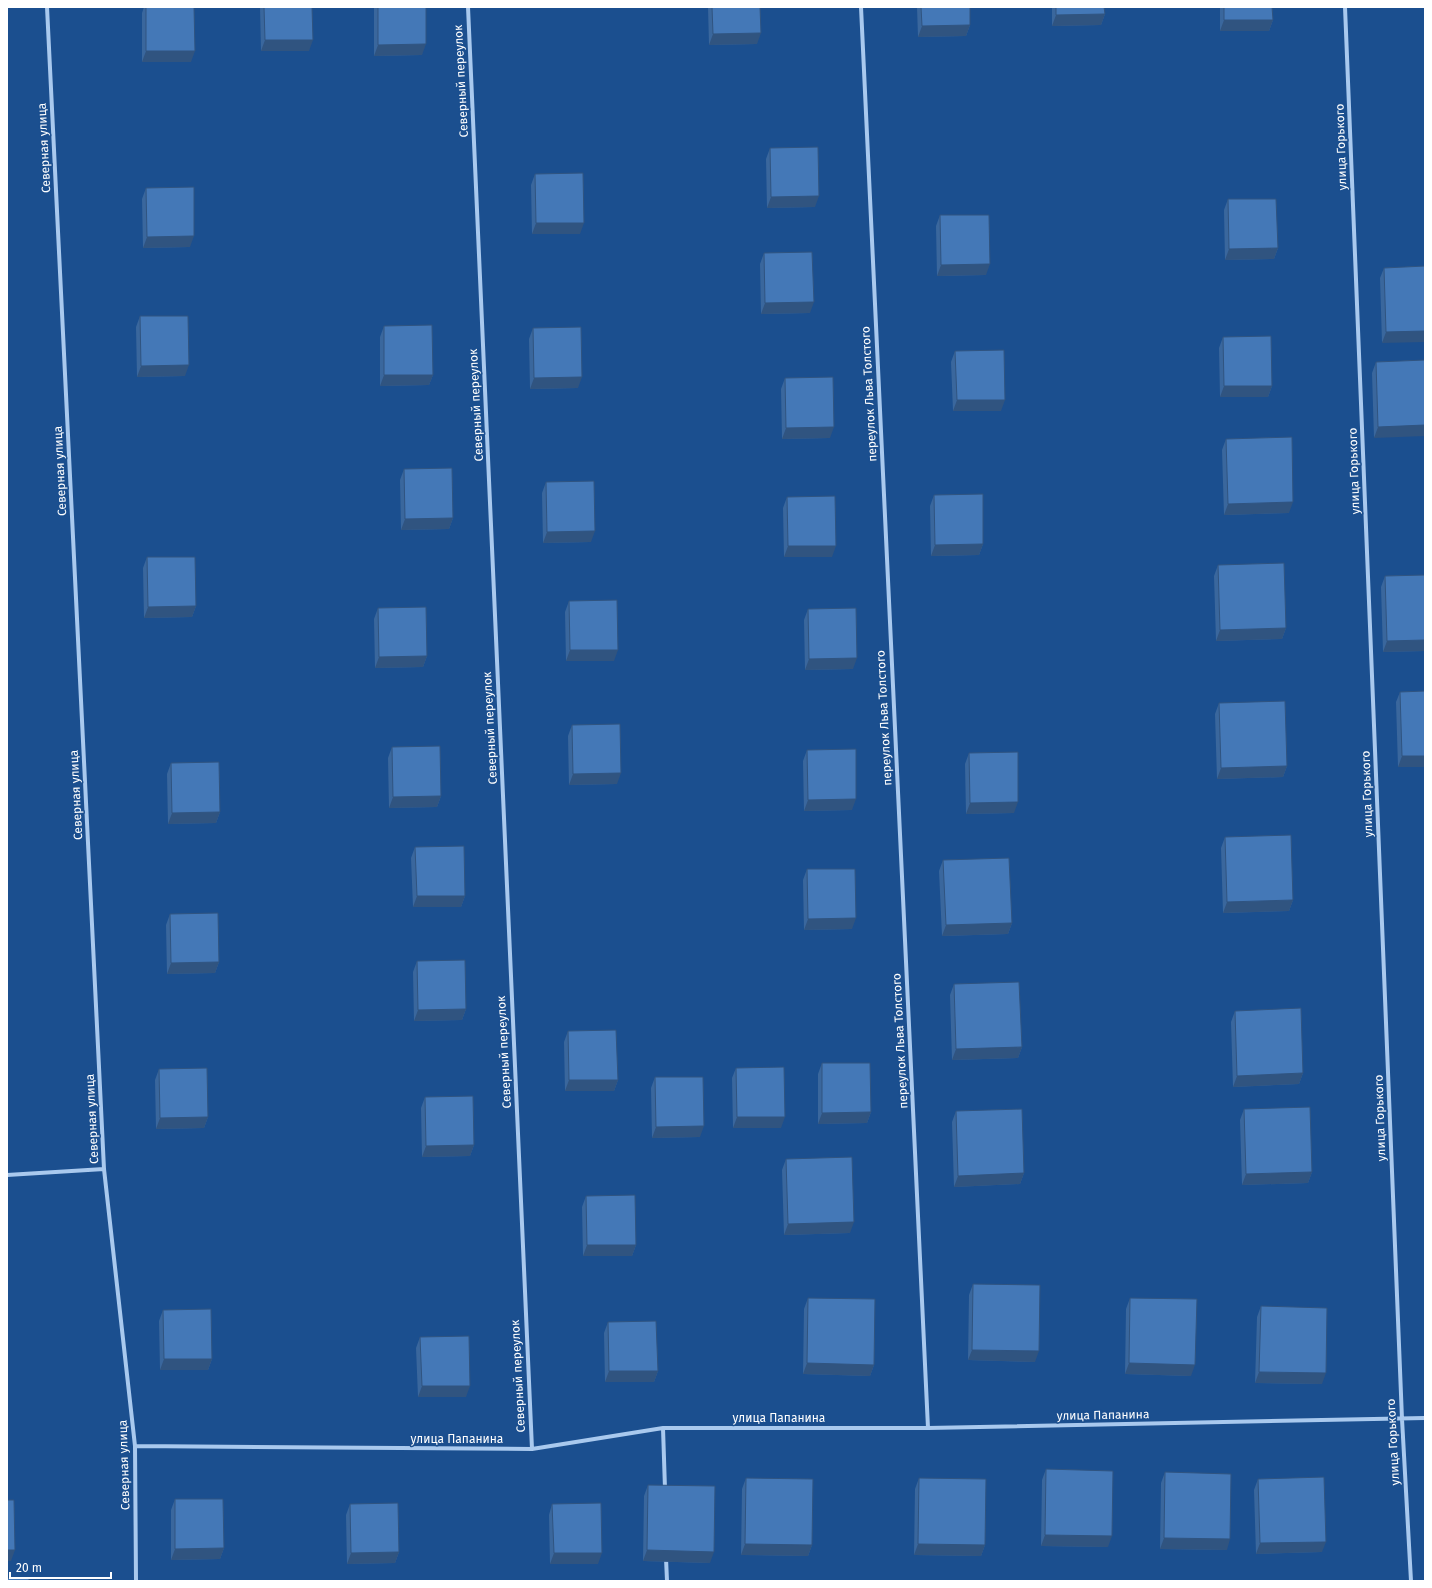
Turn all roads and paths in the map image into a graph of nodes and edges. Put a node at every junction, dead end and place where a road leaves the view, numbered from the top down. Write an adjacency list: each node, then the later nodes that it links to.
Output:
1 (47, 7): 5 (street, Северная улица)
2 (468, 7): 12 (street, Северный переулок)
3 (861, 7): 10 (street, переулок Льва Толстого)
4 (1345, 7): 8 (street, улица Горького)
5 (104, 1169): 6 (street); 11 (street, Северная улица)
6 (7, 1175)
7 (1425, 1418): 8 (street, улица Папанина)
8 (1402, 1419): 10 (street, улица Папанина); 17 (street, улица Горького)
9 (663, 1428): 10 (street, улица Папанина); 12 (street, улица Папанина); 13 (street)
10 (928, 1428)
11 (135, 1446): 12 (street, улица Папанина); 15 (street, Северная улица)
12 (532, 1449)
13 (665, 1497)
14 (666, 1550): 16 (street)
15 (136, 1581)
16 (667, 1581)
17 (1410, 1581)

